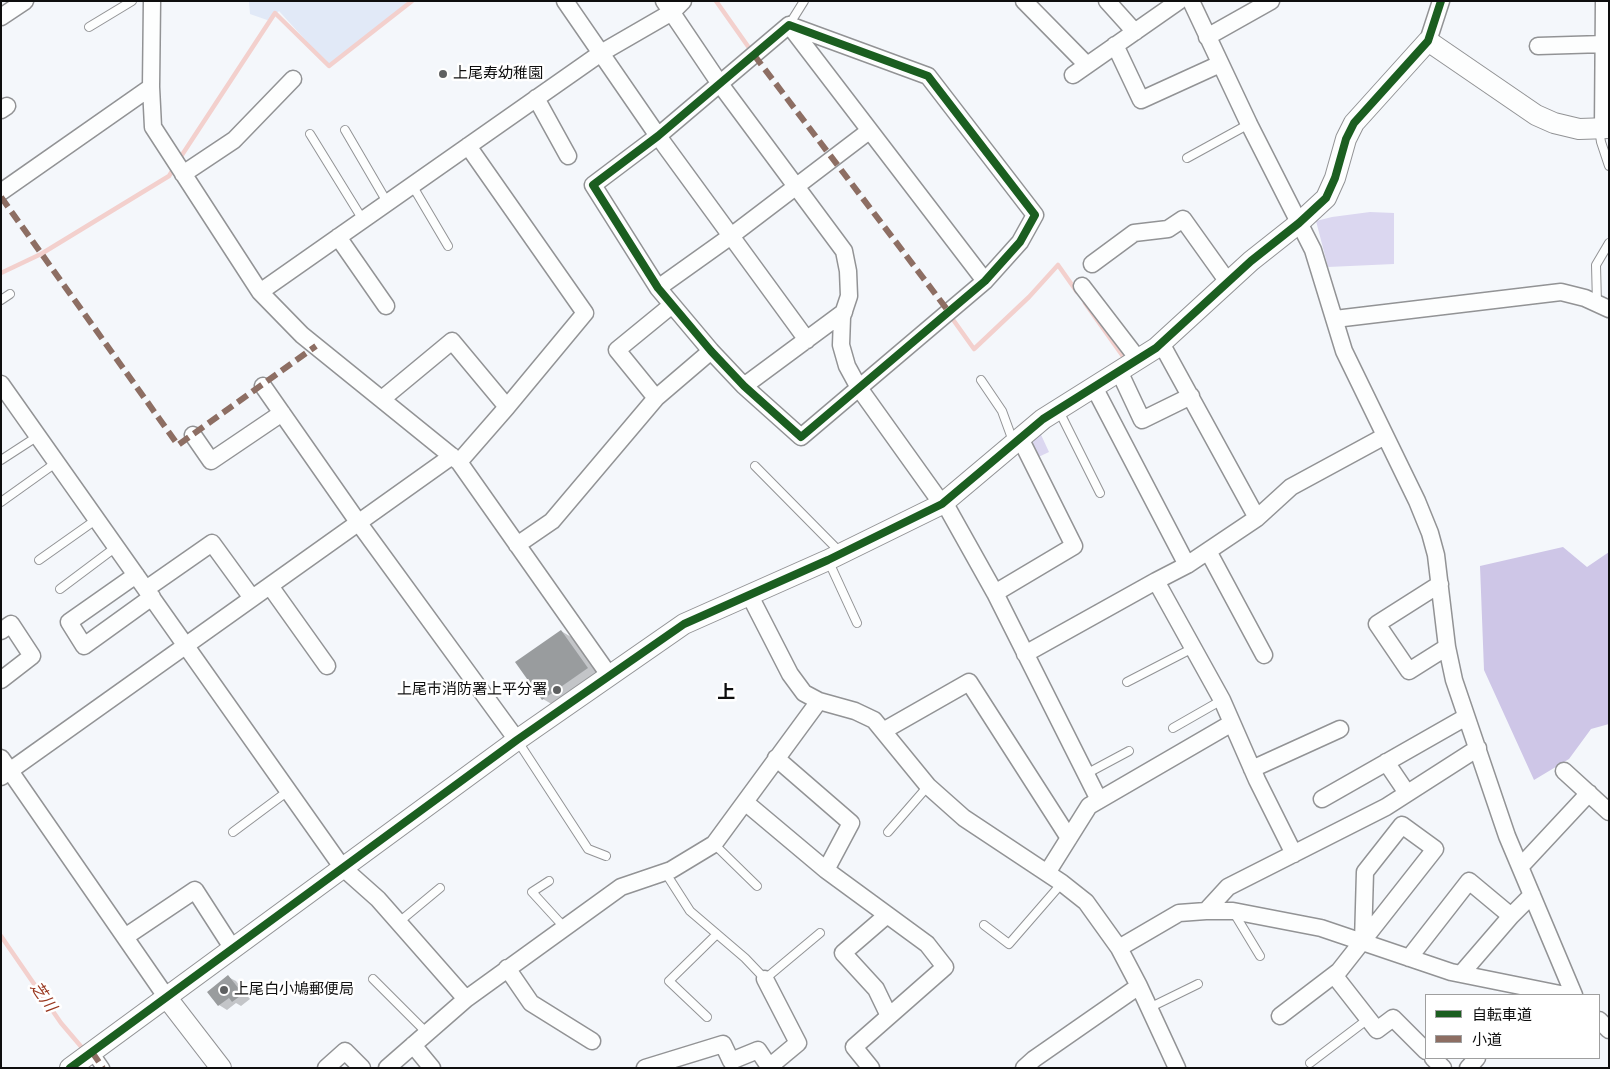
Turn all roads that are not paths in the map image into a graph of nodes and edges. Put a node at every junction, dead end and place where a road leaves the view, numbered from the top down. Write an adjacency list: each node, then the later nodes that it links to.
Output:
1 (25, 1): 14 (street)
2 (132, 1): 16 (lane)
3 (152, 1): 29 (street)
4 (565, 1): 23 (street)
5 (804, 1): 15 (lane)
6 (1024, 1): 25 (street)
7 (1106, 1): 17 (street)
8 (1179, 1): 17 (street)
9 (1191, 1): 18 (street)
10 (1271, 1): 18 (street)
11 (1441, 1): 19 (street)
12 (1604, 1): 20 (street)
13 (673, 5): 23 (street); 28 (street)
14 (1, 17)
15 (790, 25): 28 (street); 34 (street); 53 (street)
16 (89, 28)
17 (1135, 32): 21 (street)
18 (1207, 37): 24 (street)
19 (1428, 41): 32 (street); 47 (street)
20 (1604, 44): 22 (street); 32 (street)
21 (1115, 45): 24 (street); 25 (street)
22 (1538, 46)
23 (601, 53): 30 (street); 36 (street)
24 (1220, 64): 31 (street)
25 (1087, 65): 26 (street)
26 (1073, 75)
27 (293, 79): 41 (street)
28 (720, 84): 36 (street); 43 (street)
29 (151, 87): 41 (street); 44 (street)
30 (536, 98): 37 (street); 38 (street)
31 (1249, 124): 39 (lane); 47 (street)
32 (1603, 128): 40 (lane)
33 (345, 130): 45 (lane)
34 (869, 131): 43 (street); 53 (street)
35 (310, 134): 46 (lane)
36 (658, 136): 48 (street); 56 (street)
37 (468, 146): 42 (street); 79 (street)
38 (568, 156)
39 (1187, 158)
40 (1609, 166)
41 (183, 174): 57 (street)
42 (412, 185): 45 (street); 51 (lane)
43 (796, 188): 48 (street); 63 (street)
44 (1, 192)
45 (388, 202): 46 (street)
46 (363, 220): 49 (street)
47 (1299, 223): 54 (street); 64 (street)
48 (731, 236): 56 (street); 65 (street)
49 (338, 238): 57 (street); 61 (street)
50 (1609, 243): 62 (lane)
51 (448, 246)
52 (1092, 264): 54 (street)
53 (985, 281): 75 (street)
54 (1228, 282): 66 (street)
55 (1082, 286): 68 (street)
56 (658, 288): 60 (street)
57 (260, 292): 78 (street)
58 (10, 294): 59 (lane)
59 (1, 300)
60 (672, 305): 67 (street); 77 (street)
61 (386, 306)
62 (1603, 306): 64 (street)
63 (844, 312): 65 (street); 75 (street)
64 (1334, 319): 84 (street)
65 (807, 340): 73 (street)
66 (1161, 343): 68 (street); 76 (street)
67 (712, 351): 73 (street); 77 (street)
68 (1138, 359): 69 (street)
69 (1119, 371): 74 (street); 76 (street)
70 (981, 380): 85 (lane)
71 (1, 384): 83 (street)
72 (263, 386): 81 (street)
73 (744, 386): 75 (street)
74 (1094, 386): 80 (street); 101 (street)
75 (859, 388): 92 (street)
76 (1191, 396): 93 (street)
77 (656, 398): 96 (street)
78 (382, 400): 79 (street); 86 (street)
79 (507, 407): 86 (street)
80 (1058, 409): 85 (street); 90 (lane)
81 (282, 413): 82 (street); 95 (street)
82 (193, 435)
83 (38, 436): 87 (lane); 88 (street)
84 (1384, 436): 93 (street); 104 (street)
85 (1017, 440): 92 (street); 108 (street)
86 (455, 459): 95 (street); 96 (street)
87 (1, 460)
88 (57, 462): 91 (lane); 94 (street)
89 (755, 466): 99 (lane)
90 (1100, 493)
91 (1, 502)
92 (943, 503): 99 (street); 108 (street)
93 (1257, 518): 98 (street)
94 (97, 519): 97 (street); 100 (lane)
95 (358, 522): 105 (street); 129 (street)
96 (517, 545): 119 (street)
97 (116, 546): 102 (street); 106 (lane)
98 (1208, 551): 101 (street); 117 (street)
99 (835, 557): 109 (street); 111 (lane)
100 (39, 560)
101 (1187, 565): 103 (street)
102 (136, 575): 107 (street); 107 (street)
103 (1156, 581): 115 (street); 116 (street)
104 (1440, 584): 114 (street); 114 (street)
105 (270, 586): 110 (street); 118 (street)
106 (60, 589)
107 (149, 593): 110 (street); 113 (street)
108 (995, 593): 116 (street)
109 (750, 596): 119 (street); 123 (street)
110 (252, 598): 113 (street)
111 (857, 623)
112 (1, 631): 120 (street)
113 (186, 646): 134 (street); 139 (street)
114 (1447, 647): 124 (street)
115 (1193, 648): 121 (lane); 122 (street)
116 (1026, 654): 137 (street)
117 (1264, 655)
118 (327, 666)
119 (609, 675): 129 (street)
120 (1, 680)
121 (1127, 682)
122 (1222, 700): 125 (street); 126 (lane)
123 (819, 701): 128 (street); 132 (street)
124 (1466, 717): 130 (street); 133 (street)
125 (1232, 723): 135 (street); 143 (street)
126 (1173, 728)
127 (1340, 729): 135 (street)
128 (883, 731): 138 (street); 148 (street)
129 (517, 740): 151 (lane); 152 (street)
130 (1478, 748): 140 (street); 153 (street)
131 (1129, 751): 137 (lane)
132 (776, 758): 144 (street); 154 (street)
133 (1386, 762): 140 (street); 142 (street)
134 (4, 769): 171 (street)
135 (1252, 769): 150 (street)
136 (1564, 771): 141 (street)
137 (1086, 774): 143 (street)
138 (928, 786): 147 (lane); 156 (street)
139 (288, 791): 146 (lane); 152 (street)
140 (1407, 793): 150 (street)
141 (1589, 794): 145 (street); 153 (street)
142 (1322, 799)
143 (1099, 800): 148 (street)
144 (744, 802): 149 (street); 154 (street)
145 (1609, 812)
146 (233, 832)
147 (888, 832)
148 (1069, 838): 156 (street)
149 (714, 844): 155 (street); 159 (lane)
150 (1294, 854): 162 (street)
151 (606, 856)
152 (342, 867): 166 (street); 174 (street)
153 (1520, 867): 161 (street)
154 (826, 870): 164 (street)
155 (665, 872): 168 (street); 170 (lane)
156 (1047, 873): 158 (street)
157 (549, 880): 168 (lane)
158 (1062, 883): 167 (lane); 173 (street)
159 (758, 886)
160 (440, 888): 166 (lane)
161 (1532, 895): 165 (street); 186 (street)
162 (1206, 911): 163 (street); 173 (street)
163 (1233, 911): 172 (street); 175 (lane)
164 (887, 915): 190 (street); 190 (street)
165 (1511, 916): 176 (street); 178 (street)
166 (399, 922): 188 (street)
167 (984, 925)
168 (564, 927): 177 (street)
169 (820, 932): 181 (lane)
170 (717, 934): 181 (lane); 192 (lane)
171 (125, 937): 174 (street); 187 (street)
172 (1363, 942): 172 (street); 176 (street); 179 (street)
173 (1119, 948): 183 (street)
174 (233, 949): 187 (street)
175 (1260, 956)
176 (1410, 958): 178 (street)
177 (507, 968): 188 (street); 197 (street)
178 (1461, 974): 184 (street)
179 (1334, 975): 191 (street); 193 (street)
180 (373, 979): 196 (lane)
181 (765, 979): 203 (street)
182 (1198, 984): 189 (lane)
183 (1139, 986): 189 (street); 212 (street)
184 (1515, 990): 185 (street)
185 (1555, 994)
186 (1574, 994)
187 (166, 998): 201 (street); 205 (street)
188 (466, 999): 196 (street)
189 (1150, 1008): 213 (street)
190 (889, 1016): 211 (street)
191 (1280, 1016)
192 (707, 1017)
193 (1368, 1018): 199 (street); 202 (lane)
194 (1600, 1021): 195 (street)
195 (1609, 1030)
196 (426, 1033): 198 (street)
197 (592, 1042)
198 (413, 1045): 208 (street); 209 (street)
199 (1425, 1050)
200 (1434, 1059): 214 (street)
201 (97, 1060): 204 (street)
202 (1310, 1063)
203 (769, 1067): 210 (street)
204 (70, 1068)
205 (221, 1068)
206 (326, 1068): 207 (street)
207 (362, 1068)
208 (387, 1068)
209 (432, 1068)
210 (645, 1068)
211 (872, 1068)
212 (1024, 1068)
213 (1177, 1068)
214 (1443, 1068)

